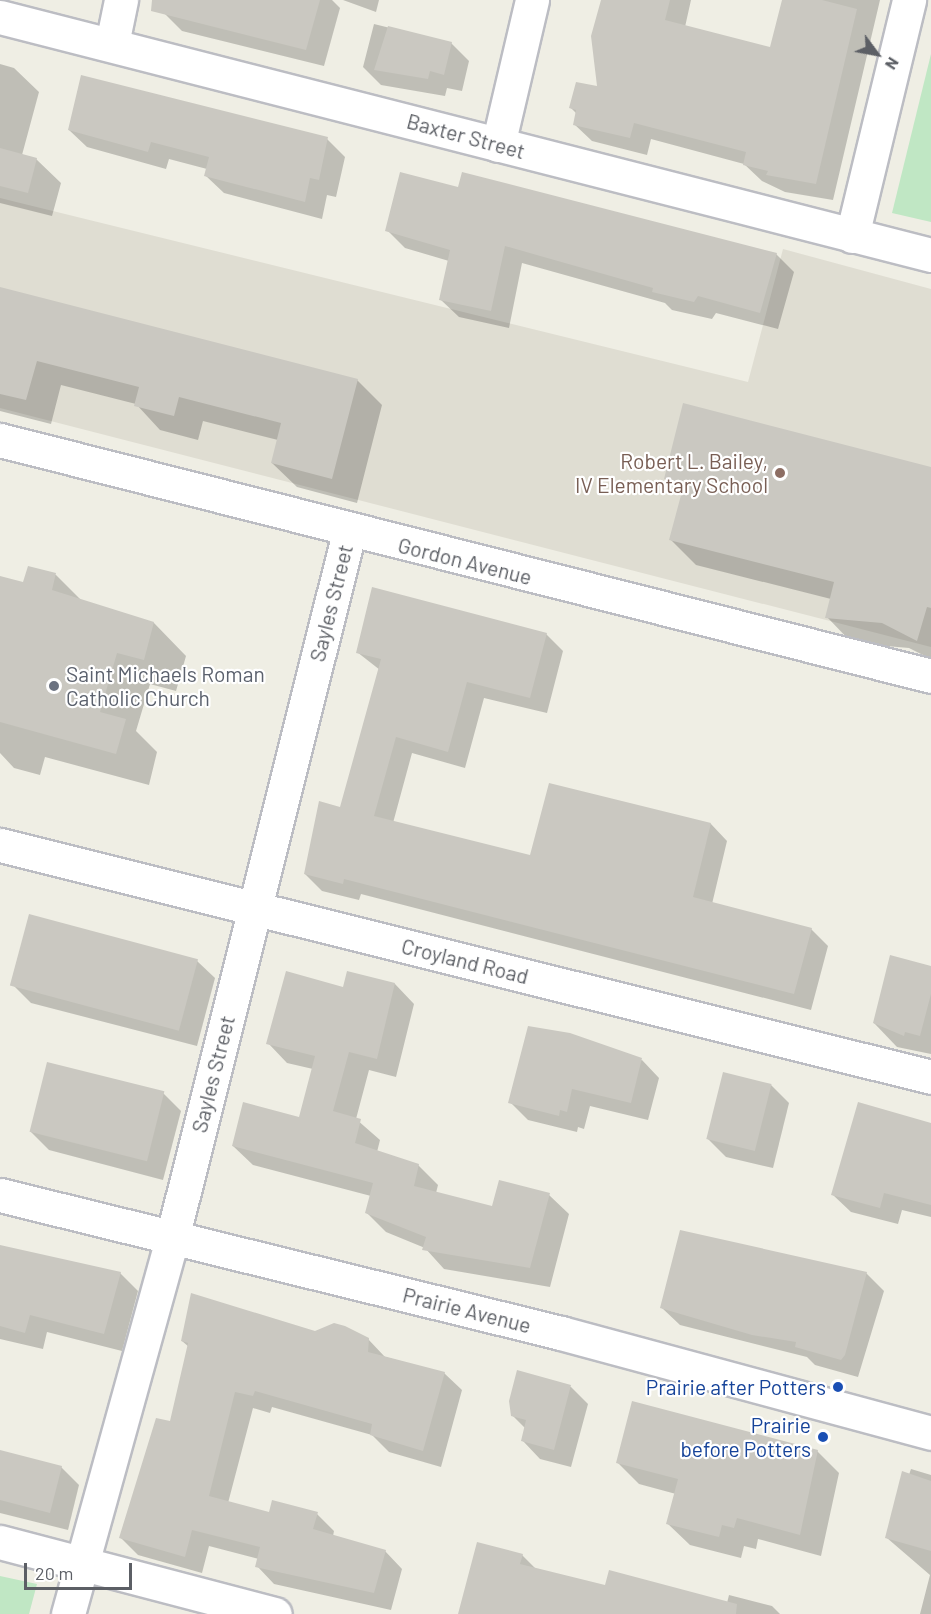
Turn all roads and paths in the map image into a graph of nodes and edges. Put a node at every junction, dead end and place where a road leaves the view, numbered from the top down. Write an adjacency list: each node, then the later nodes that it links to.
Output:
1 (121, 0): 5 (street)
2 (532, 0): 6 (street)
3 (909, 0): 7 (street)
4 (0, 17): 5 (street, Baxter Street)
5 (111, 44): 6 (street, Baxter Street)
6 (498, 145): 7 (street, Baxter Street)
7 (852, 236): 8 (street, Baxter Street)
8 (931, 255)
9 (0, 440): 10 (street, Gordon Avenue)
10 (349, 532): 11 (street, Gordon Avenue); 13 (street, Sayles Street)
11 (931, 676)
12 (0, 844): 13 (street, Croyland Road)
13 (254, 909): 14 (street, Croyland Road); 16 (street, Sayles Street)
14 (931, 1077)
15 (0, 1195): 16 (street, Prairie Avenue)
16 (172, 1239): 17 (street, Prairie Avenue); 19 (street, Sayles Street)
17 (931, 1433)
18 (0, 1542): 19 (street)
19 (82, 1563): 20 (street, Sayles Street); 21 (street)
20 (68, 1614)
21 (275, 1614)

